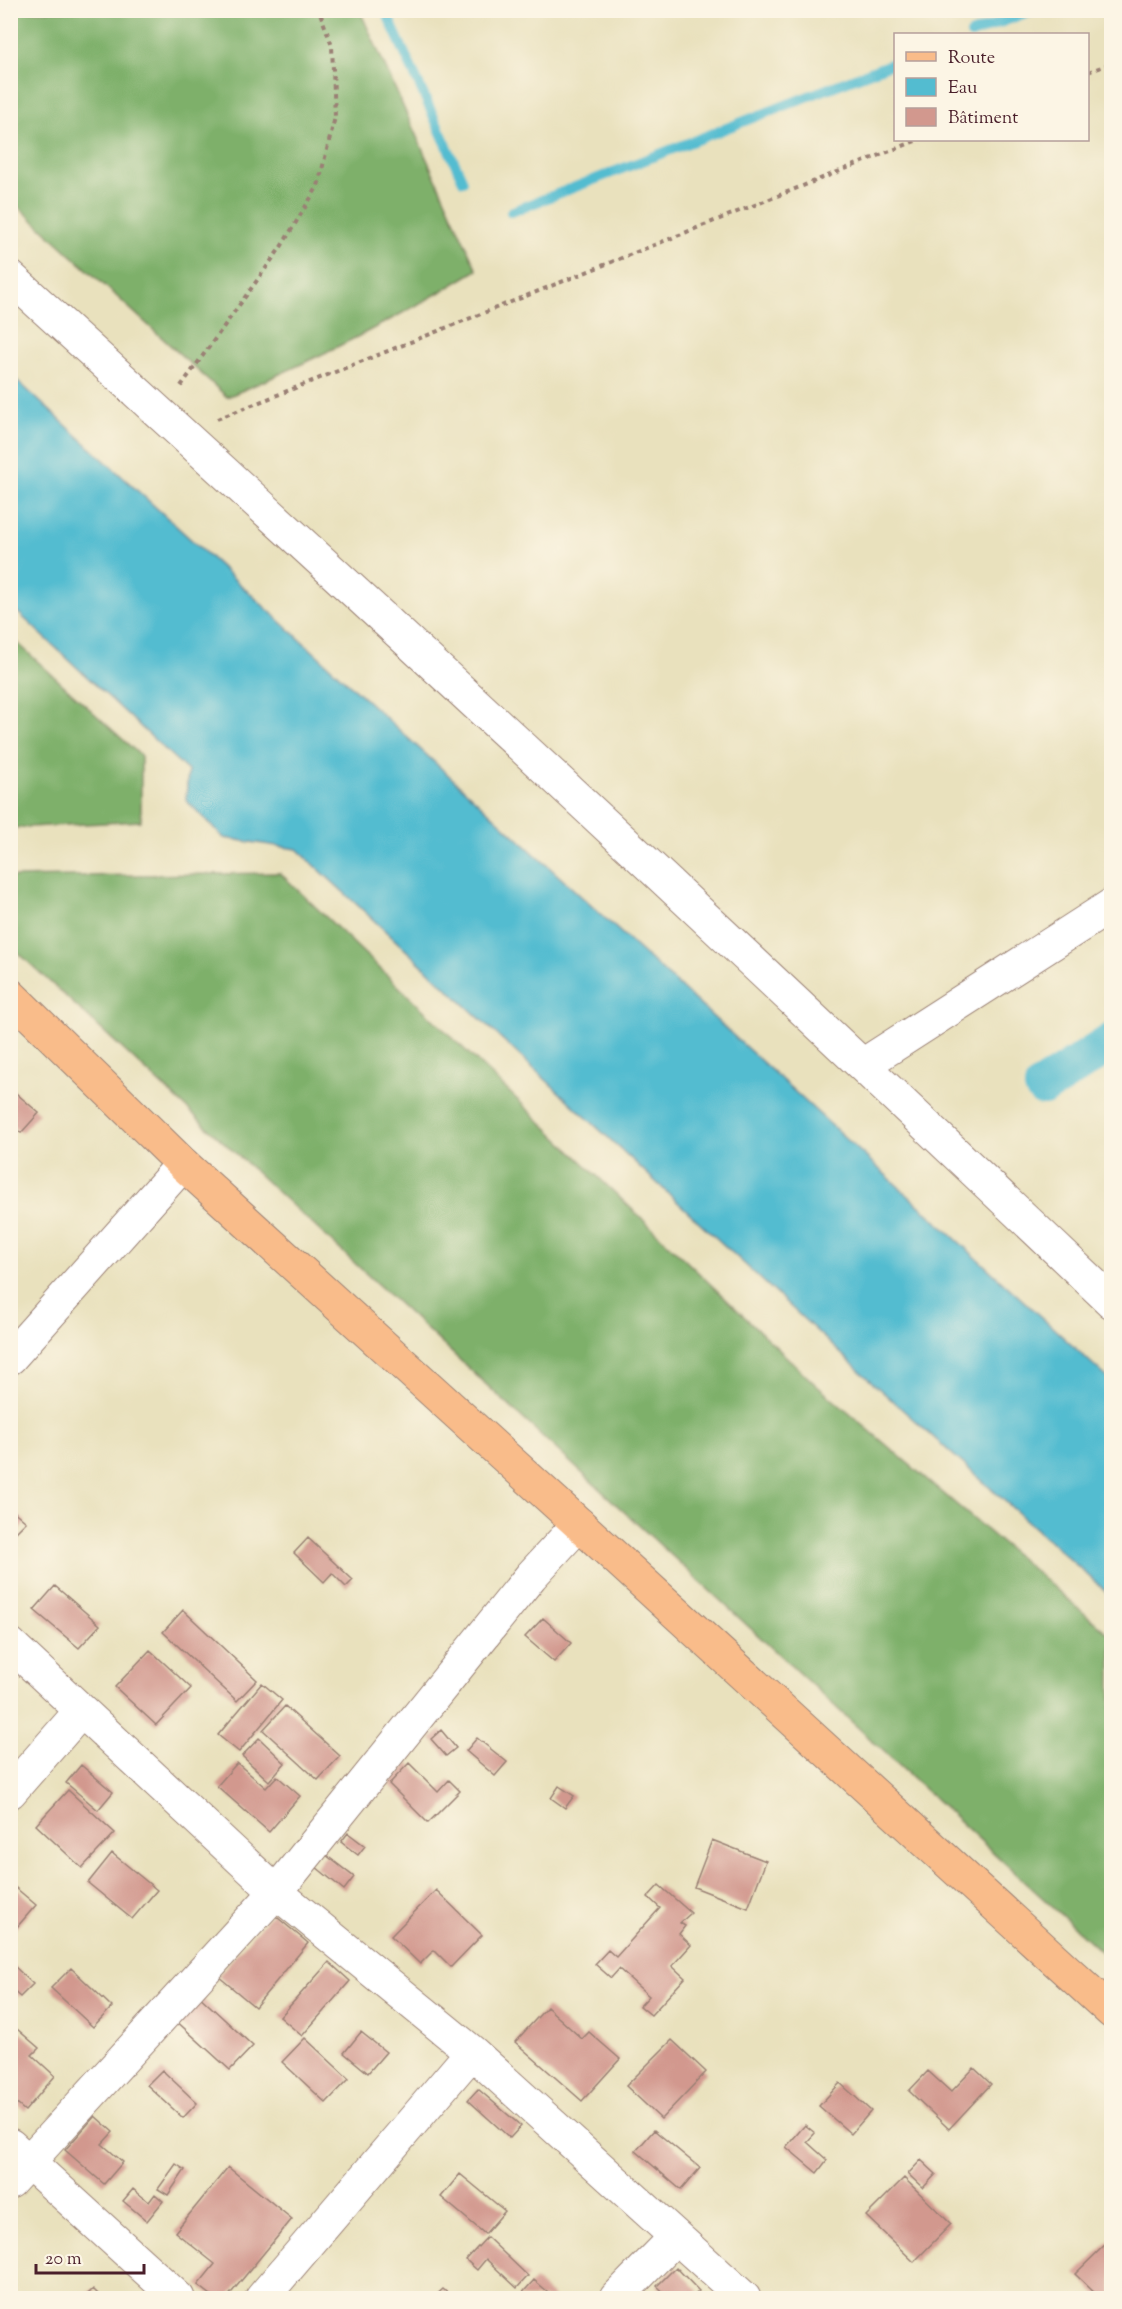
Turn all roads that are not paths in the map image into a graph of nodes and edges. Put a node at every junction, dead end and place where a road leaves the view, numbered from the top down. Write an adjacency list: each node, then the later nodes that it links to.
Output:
1 (10, 277): 4 (street)
2 (1112, 905): 4 (street)
3 (10, 995): 5 (main road)
4 (863, 1065): 6 (street)
5 (183, 1164): 7 (street); 8 (main road)
6 (1112, 1302)
7 (10, 1358)
8 (579, 1524): 12 (street); 13 (main road)
9 (10, 1644): 10 (street)
10 (81, 1711): 11 (street); 12 (street)
11 (10, 1792)
12 (276, 1892): 14 (street); 15 (street)
13 (1112, 2012)
14 (472, 2052): 16 (street); 18 (street)
15 (17, 2163): 17 (street)
16 (676, 2237): 19 (street); 20 (street)
17 (178, 2298)
18 (262, 2298)
19 (616, 2298)
20 (744, 2298)

